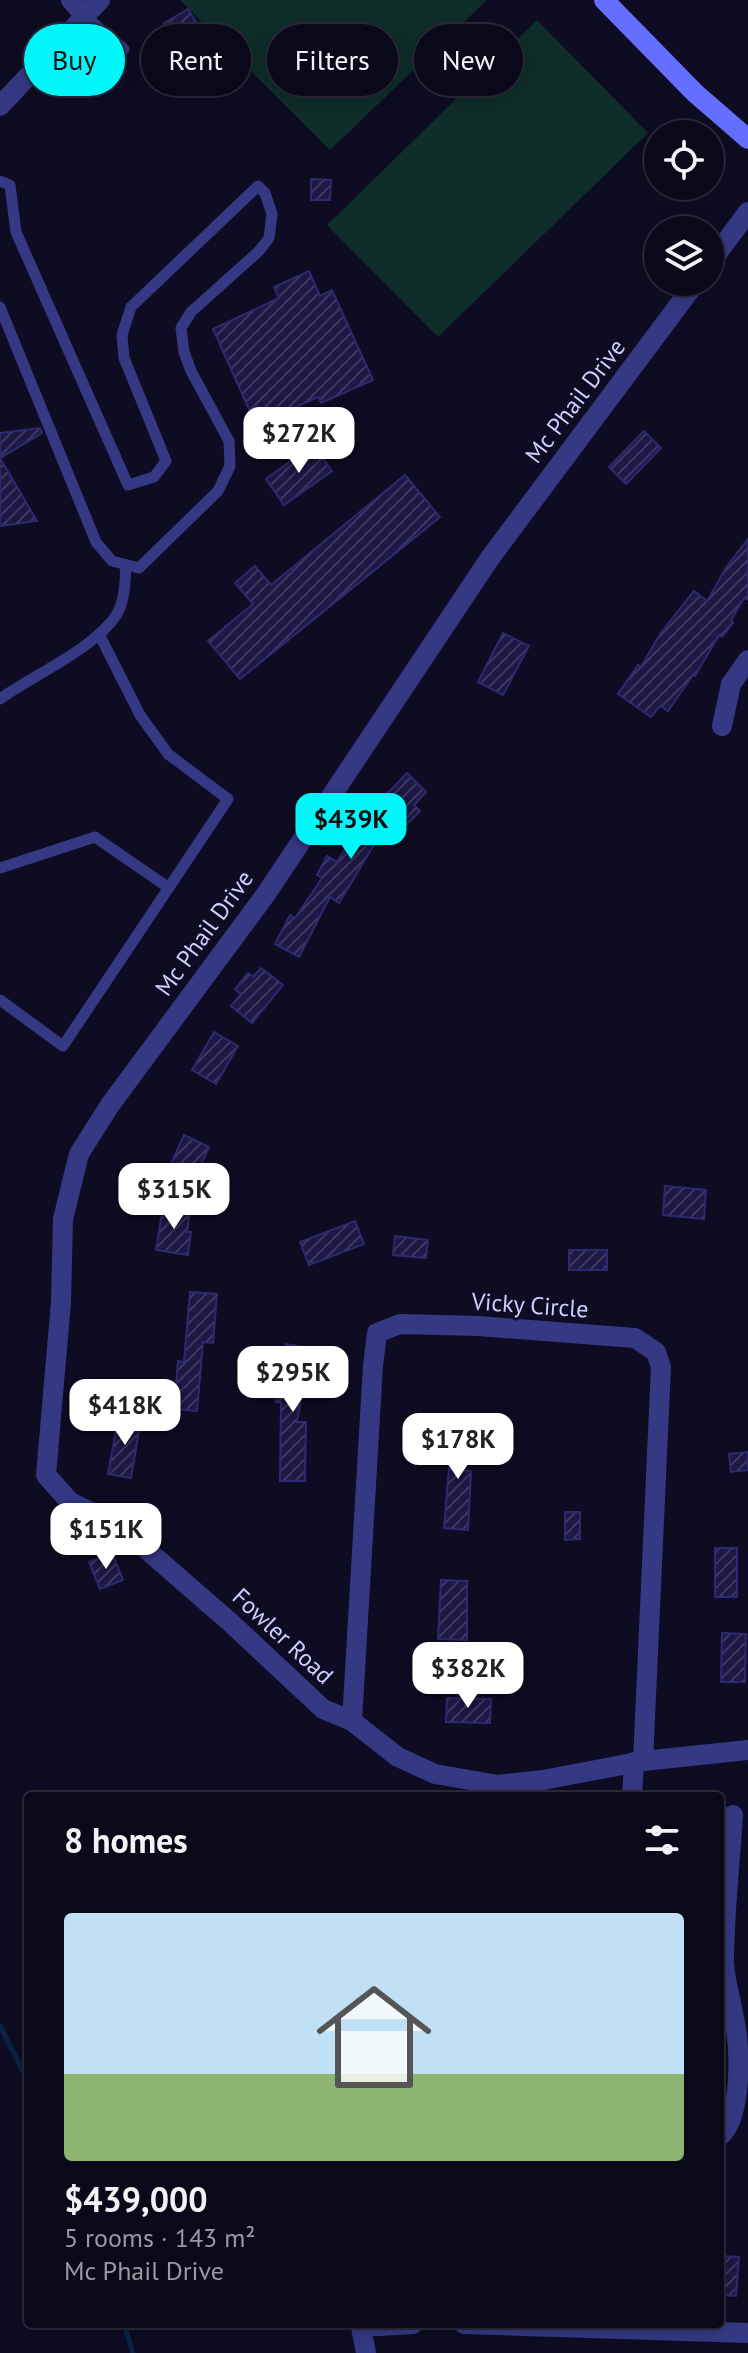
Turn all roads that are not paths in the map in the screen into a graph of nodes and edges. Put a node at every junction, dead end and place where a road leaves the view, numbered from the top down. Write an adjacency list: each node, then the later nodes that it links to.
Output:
1 (71, 0): 4 (street)
2 (100, 0): 4 (street)
3 (604, 0): 7 (main road)
4 (85, 16): 5 (lane); 6 (street)
5 (94, 24)
6 (0, 106)
7 (748, 139)
8 (0, 181): 13 (lane)
9 (748, 212): 10 (street)
10 (724, 244)
11 (686, 296): 21 (street, Mc Phail Drive)
12 (0, 307): 13 (lane)
13 (126, 565): 14 (lane)
14 (99, 634): 16 (lane); 19 (lane)
15 (748, 660): 17 (street)
16 (0, 699)
17 (722, 726)
18 (0, 868): 19 (lane)
19 (169, 888): 20 (lane)
20 (0, 1000)
21 (46, 1475): 22 (street, Fowler Road)
22 (352, 1721): 24 (street, Fowler Road); 24 (street, Vicky Circle)
23 (748, 1750): 24 (street, Fowler Road)
24 (639, 1762): 25 (street)
25 (633, 1792)
26 (733, 1815): 27 (street)
27 (724, 1935)
28 (724, 1972): 29 (street)
29 (724, 2132)
30 (361, 2328): 33 (street)
31 (590, 2328): 32 (street)
32 (748, 2333)
33 (366, 2353)

